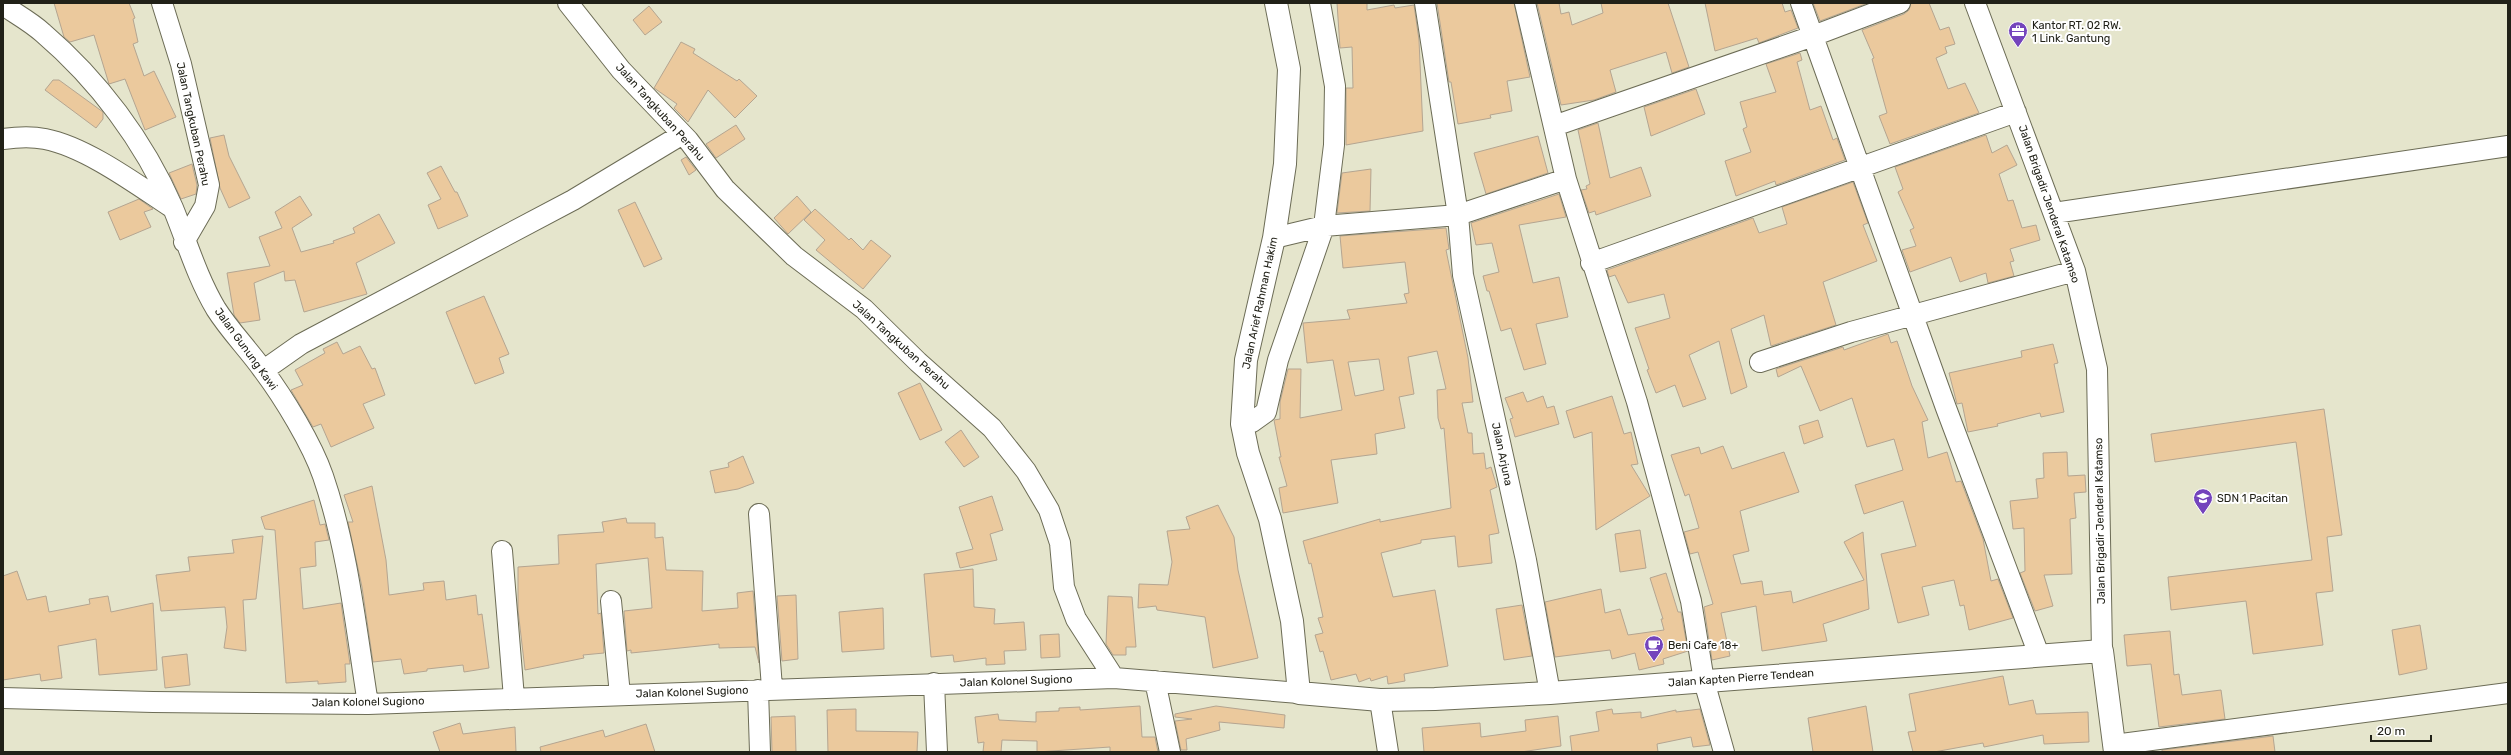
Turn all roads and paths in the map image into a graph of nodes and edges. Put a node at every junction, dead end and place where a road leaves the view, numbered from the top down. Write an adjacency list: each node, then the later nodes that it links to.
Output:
1 (162, 3): 24 (street, Jalan Tangkuban Perahu)
2 (568, 3): 14 (street, Jalan Tangkuban Perahu)
3 (1276, 3): 23 (main road, Jalan Arief Rahman Hakim)
4 (1320, 3): 22 (street)
5 (1425, 3): 21 (street, Jalan Arjuna)
6 (1525, 3): 13 (street)
7 (1801, 3): 11 (street)
8 (1900, 3): 11 (street)
9 (1975, 3): 12 (street, Jalan Brigadir Jenderal Katamso)
10 (3, 5): 19 (street, Jalan Gunung Kawi)
11 (1813, 36): 13 (street); 17 (street)
12 (2016, 112): 17 (street); 20 (street, Jalan Brigadir Jenderal Katamso)
13 (1554, 126): 18 (street)
14 (681, 135): 29 (street); 36 (street, Jalan Tangkuban Perahu)
15 (3, 139): 19 (street)
16 (2508, 146): 20 (street)
17 (1861, 168): 25 (street); 27 (street)
18 (1566, 179): 21 (street); 25 (street)
19 (173, 208): 24 (street, Jalan Gunung Kawi)
20 (2054, 213): 26 (street, Jalan Brigadir Jenderal Katamso)
21 (1458, 215): 22 (street); 42 (street, Jalan Arjuna)
22 (1324, 226): 23 (street); 30 (street)
23 (1274, 238): 30 (main road, Jalan Arief Rahman Hakim)
24 (184, 242): 29 (street, Jalan Gunung Kawi)
25 (1591, 263): 38 (street)
26 (2075, 271): 27 (street); 34 (street, Jalan Brigadir Jenderal Katamso)
27 (1914, 314): 28 (street); 35 (street)
28 (1760, 362)
29 (264, 370): 48 (street, Jalan Gunung Kawi)
30 (1242, 424): 41 (main road, Jalan Arief Rahman Hakim)
31 (758, 514): 40 (street)
32 (502, 551): 46 (street)
33 (611, 601): 44 (street)
34 (2102, 651): 35 (main road, Jalan Kapten Pierre Tendean); 49 (main road)
35 (2039, 655): 38 (main road, Jalan Kapten Pierre Tendean)
36 (1114, 678): 37 (street, Jalan Kolonel Sugiono); 39 (street, Jalan Kolonel Sugiono)
37 (1155, 681): 41 (street, Jalan Kolonel Sugiono); 52 (street)
38 (1704, 681): 42 (main road, Jalan Kapten Pierre Tendean); 54 (street)
39 (934, 683): 40 (street, Jalan Kolonel Sugiono); 51 (street)
40 (765, 689): 44 (street, Jalan Kolonel Sugiono); 50 (street)
41 (1299, 693): 47 (main road, Jalan Kolonel Sugiono)
42 (1550, 693): 47 (main road, Jalan Kapten Pierre Tendean)
43 (2508, 693): 49 (street)
44 (620, 695): 46 (street, Jalan Kolonel Sugiono)
45 (3, 698): 48 (street, Jalan Kolonel Sugiono)
46 (514, 698): 48 (street, Jalan Kolonel Sugiono)
47 (1380, 700): 53 (street)
48 (368, 704)
49 (2115, 749)
50 (760, 752)
51 (937, 752)
52 (1170, 752)
53 (1388, 752)
54 (1724, 752)

